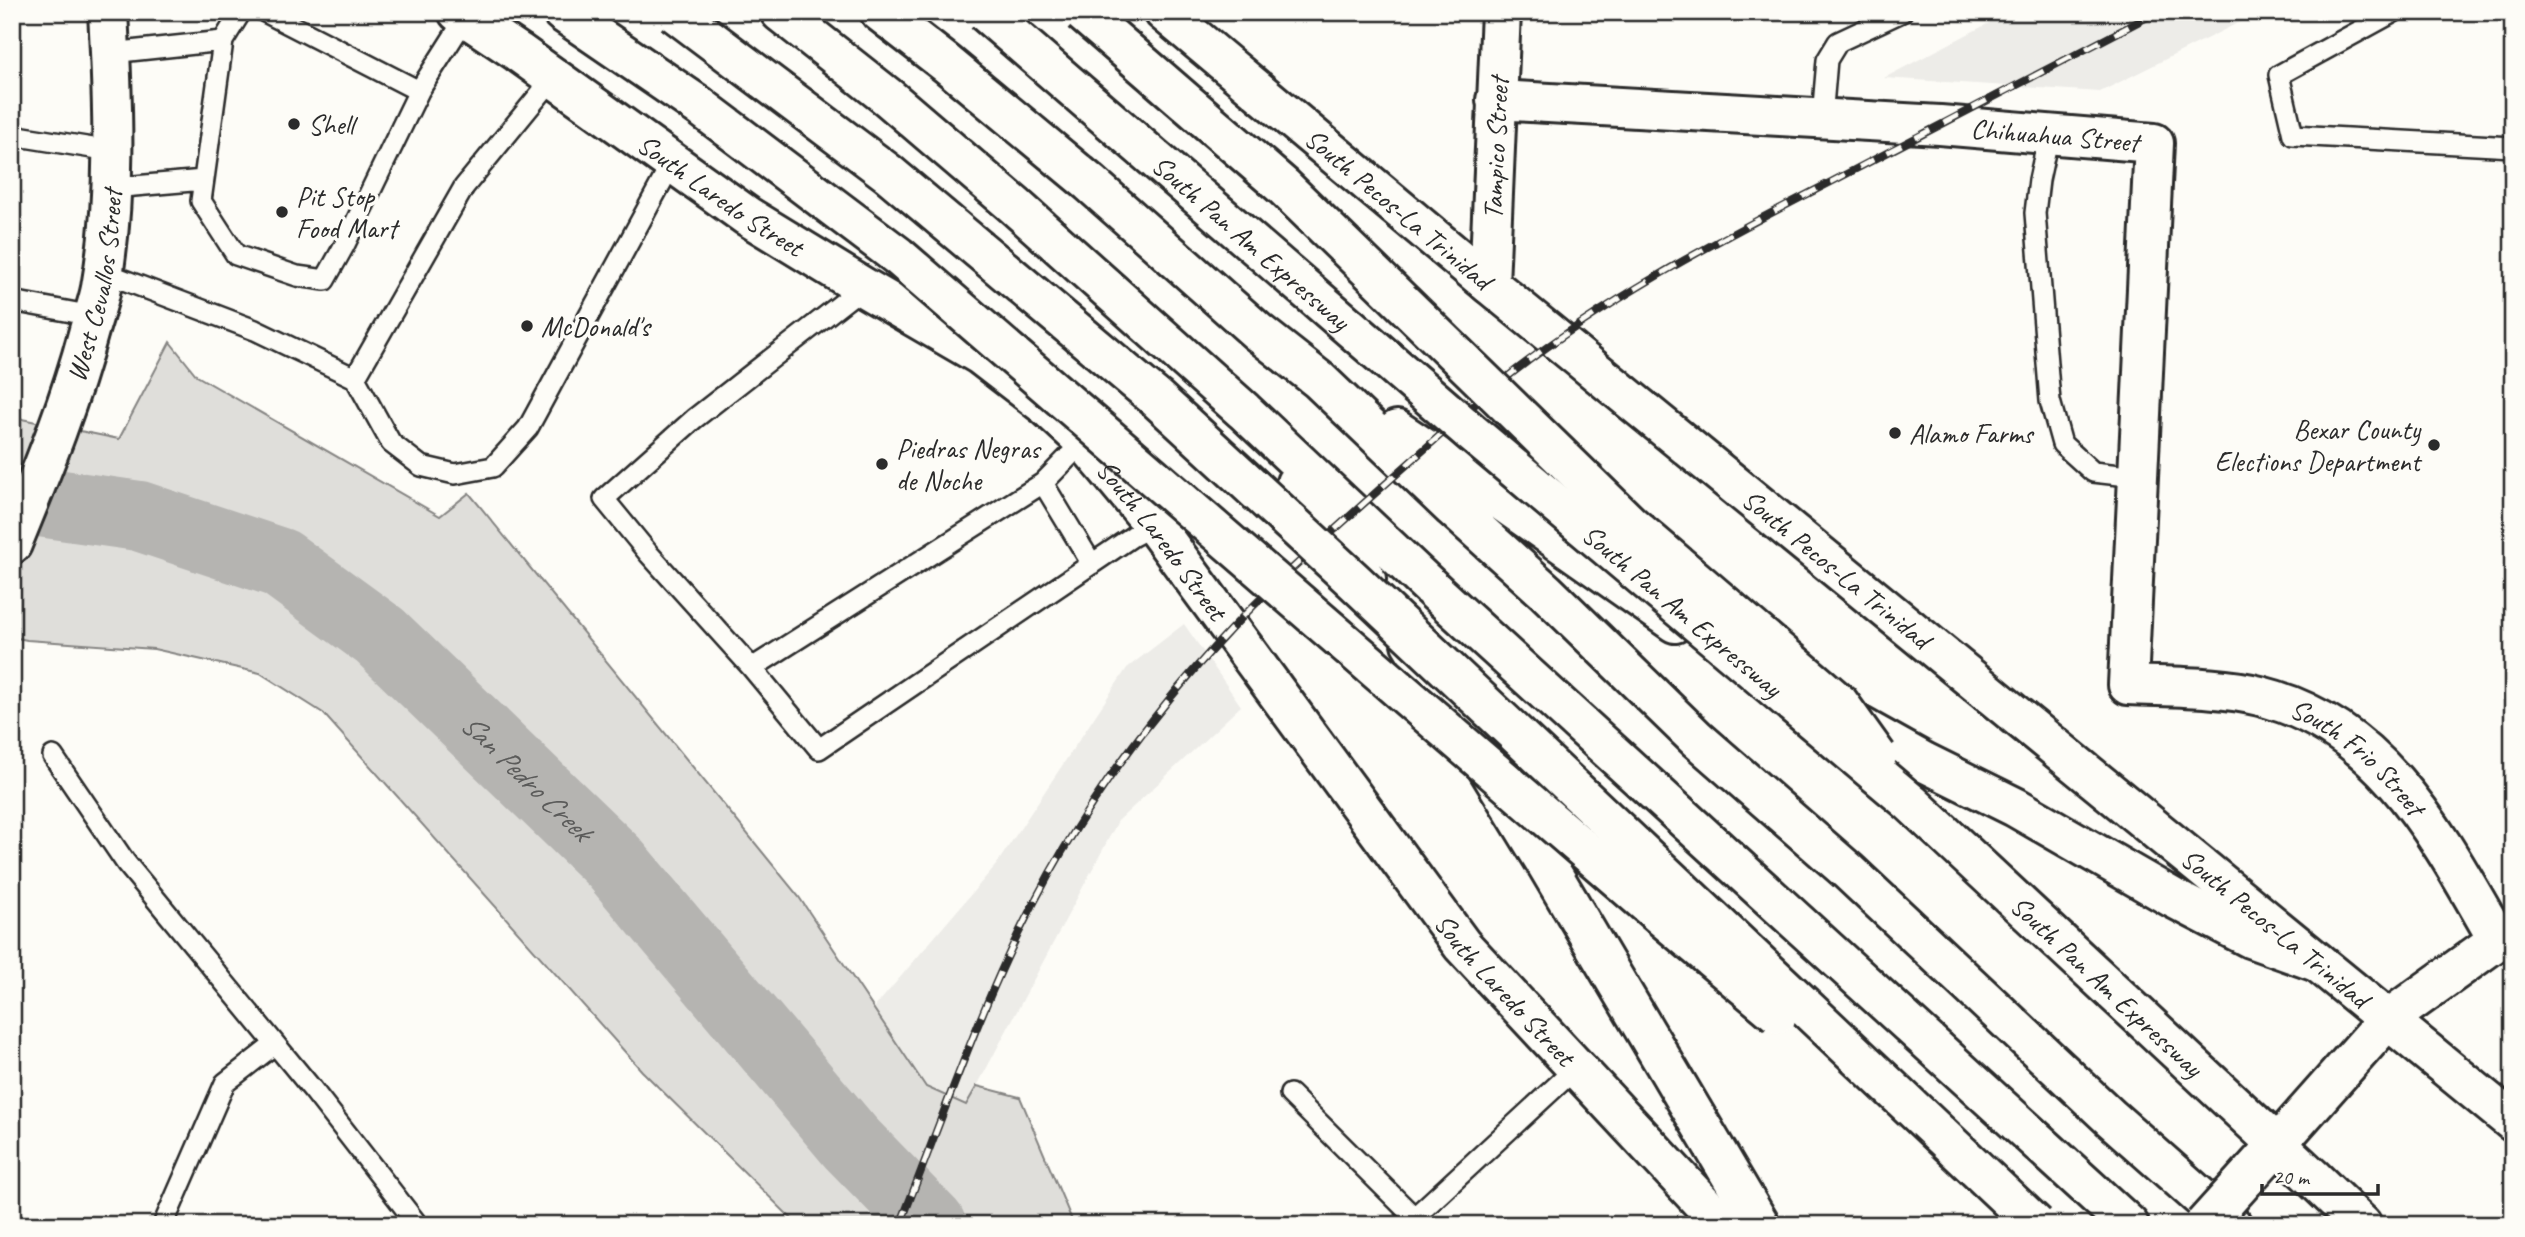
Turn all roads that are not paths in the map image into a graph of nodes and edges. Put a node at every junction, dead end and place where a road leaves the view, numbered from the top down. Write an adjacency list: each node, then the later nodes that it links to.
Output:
1 (108, 12): 16 (main road, West Cevallos Street)
2 (241, 12): 15 (lane)
3 (265, 12): 18 (lane)
4 (562, 12): 57 (main road, bridge)
5 (674, 12): 58 (main road, bridge)
6 (780, 12): 34 (main road)
7 (880, 12): 33 (main road)
8 (985, 12): 44 (main road, South Pan Am Expressway, bridge)
9 (1083, 12): 44 (main road, bridge)
10 (1164, 12): 28 (main road, South Pecos-La Trinidad)
11 (1501, 12): 19 (main road, Tampico Street)
12 (1902, 12): 20 (lane)
13 (2395, 12): 23 (lane)
14 (462, 14): 17 (main road, South Laredo Street); 18 (lane)
15 (223, 41): 16 (lane); 26 (lane)
16 (111, 53): 25 (main road, West Cevallos Street)
17 (554, 77): 24 (main road, South Laredo Street); 32 (lane)
18 (419, 91): 26 (lane)
19 (1496, 100): 20 (main road, Chihuahua Street); 28 (main road, Tampico Street)
20 (1822, 118): 21 (main road, Chihuahua Street)
21 (2049, 134): 36 (lane); 36 (main road, Chihuahua Street)
22 (12, 135): 25 (lane)
23 (2513, 148)
24 (672, 163): 29 (main road, South Laredo Street); 32 (lane)
25 (111, 169): 26 (lane); 27 (main road, West Cevallos Street)
26 (204, 180)
27 (103, 272): 31 (main road, West Cevallos Street); 32 (lane)
28 (1489, 284): 46 (main road, South Pecos-La Trinidad)
29 (863, 287): 35 (main road, South Laredo Street); 41 (lane)
30 (12, 301): 31 (lane)
31 (93, 316): 39 (main road, West Cevallos Street)
32 (355, 377)
33 (1319, 380): 46 (main road); 61 (main road)
34 (1244, 411): 56 (main road); 59 (main road)
35 (1084, 441): 37 (lane); 38 (main road, South Laredo Street)
36 (2137, 477): 42 (main road, Chihuahua Street)
37 (1043, 483): 40 (lane); 41 (lane)
38 (1154, 525): 40 (lane); 49 (main road, South Laredo Street)
39 (12, 544)
40 (1092, 565): 41 (lane)
41 (752, 668)
42 (2128, 685): 45 (main road, South Frio Street)
43 (53, 756): 48 (lane)
44 (1911, 803): 62 (main road, South Pan Am Expressway, bridge)
45 (2505, 936): 47 (main road)
46 (2317, 962): 47 (main road, South Pecos-La Trinidad)
47 (2388, 1019): 51 (main road, South Pecos-La Trinidad); 60 (main road, bridge)
48 (275, 1044): 53 (lane); 54 (lane)
49 (1576, 1068): 52 (lane); 55 (main road, South Laredo Street)
50 (1290, 1094): 52 (lane)
51 (2513, 1122)
52 (1410, 1221)
53 (163, 1225)
54 (418, 1225)
55 (1723, 1225)
56 (1760, 1225)
57 (2030, 1225)
58 (2036, 1225)
59 (2129, 1225)
60 (2204, 1225)
61 (2232, 1225)
62 (2362, 1225)

